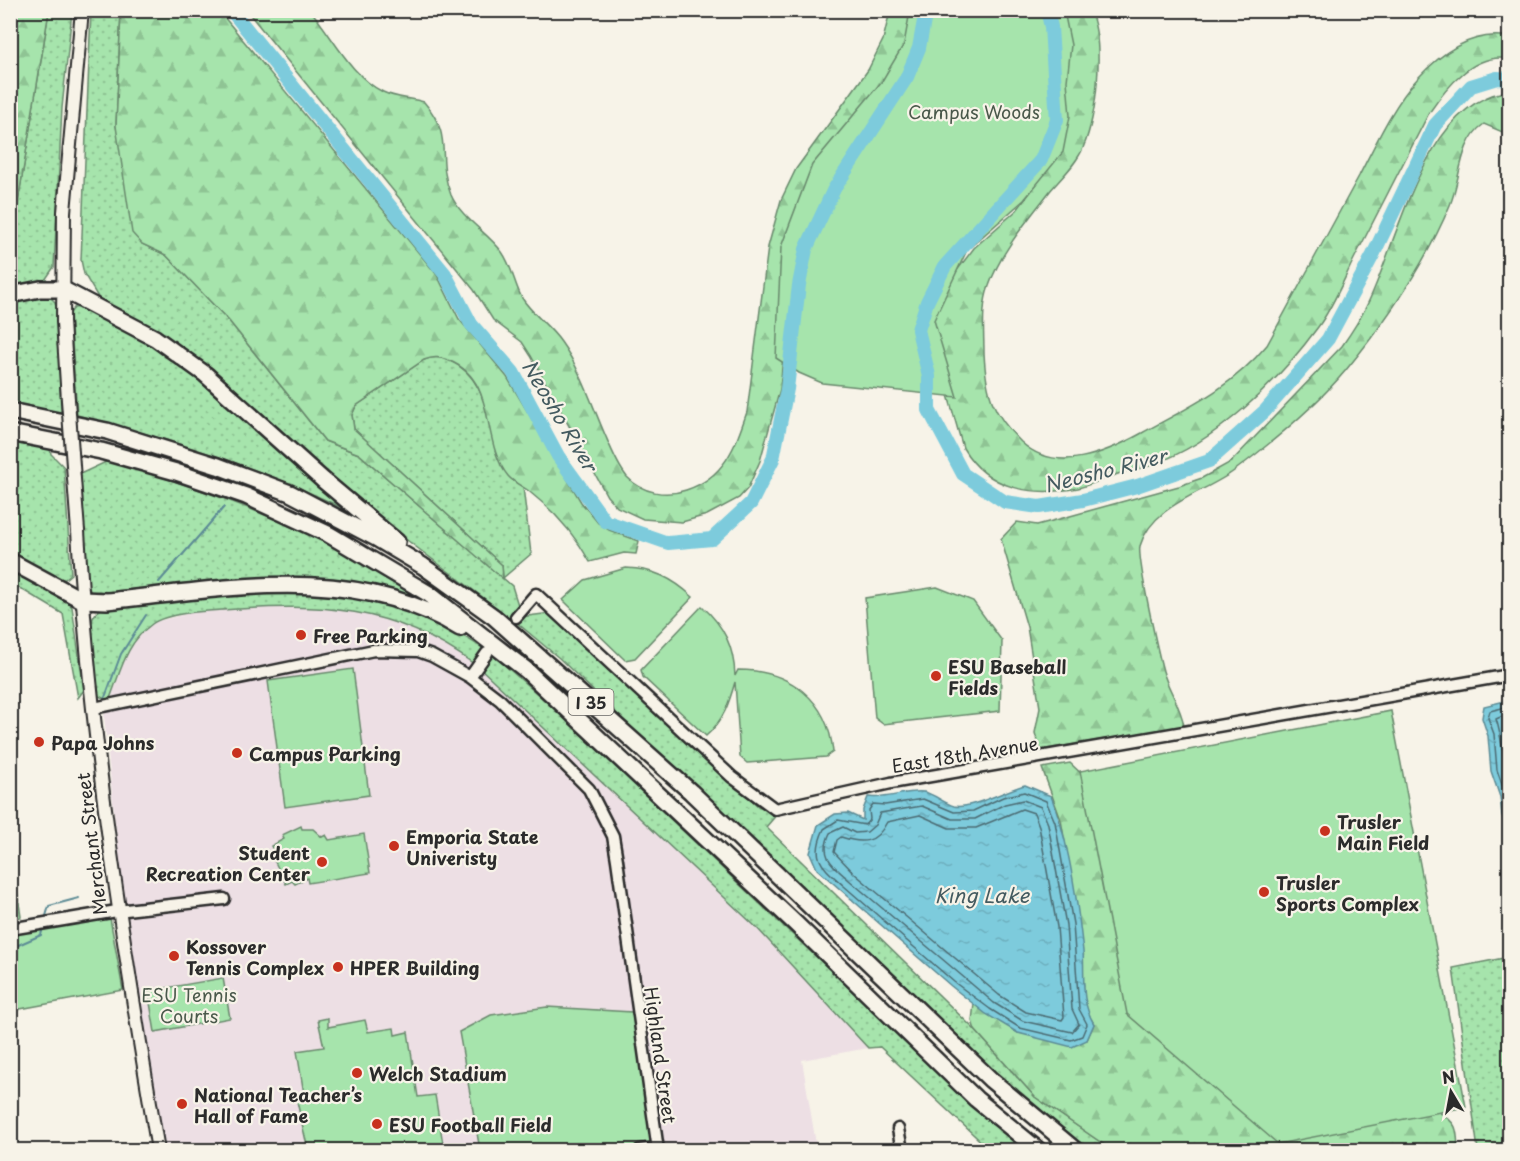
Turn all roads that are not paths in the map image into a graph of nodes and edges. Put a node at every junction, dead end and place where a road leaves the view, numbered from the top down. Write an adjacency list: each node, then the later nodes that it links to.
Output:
1 (82, 10): 2 (main road, Merchant Street)
2 (63, 289): 3 (highway); 7 (highway); 8 (main road, Merchant Street, bridge)
3 (10, 295)
4 (10, 411): 7 (highway, I 35)
5 (10, 432): 11 (highway, I 35)
6 (10, 561): 8 (highway)
7 (423, 566): 24 (highway, I 35)
8 (82, 600): 11 (highway); 14 (main road, Merchant Street)
9 (516, 617): 12 (street, East 18th Avenue)
10 (487, 653): 13 (street)
11 (513, 660): 23 (highway, I 35)
12 (1509, 675)
13 (470, 677): 14 (street, Highland Street); 19 (street, Highland Street)
14 (94, 708): 16 (main road, Merchant Street)
15 (224, 899): 16 (street)
16 (117, 911): 17 (street); 20 (main road, Merchant Street)
17 (10, 929)
18 (898, 1129): 22 (street)
19 (657, 1149): 21 (street)
20 (158, 1150)
21 (640, 1150)
22 (902, 1150)
23 (1038, 1150)
24 (1075, 1150)

